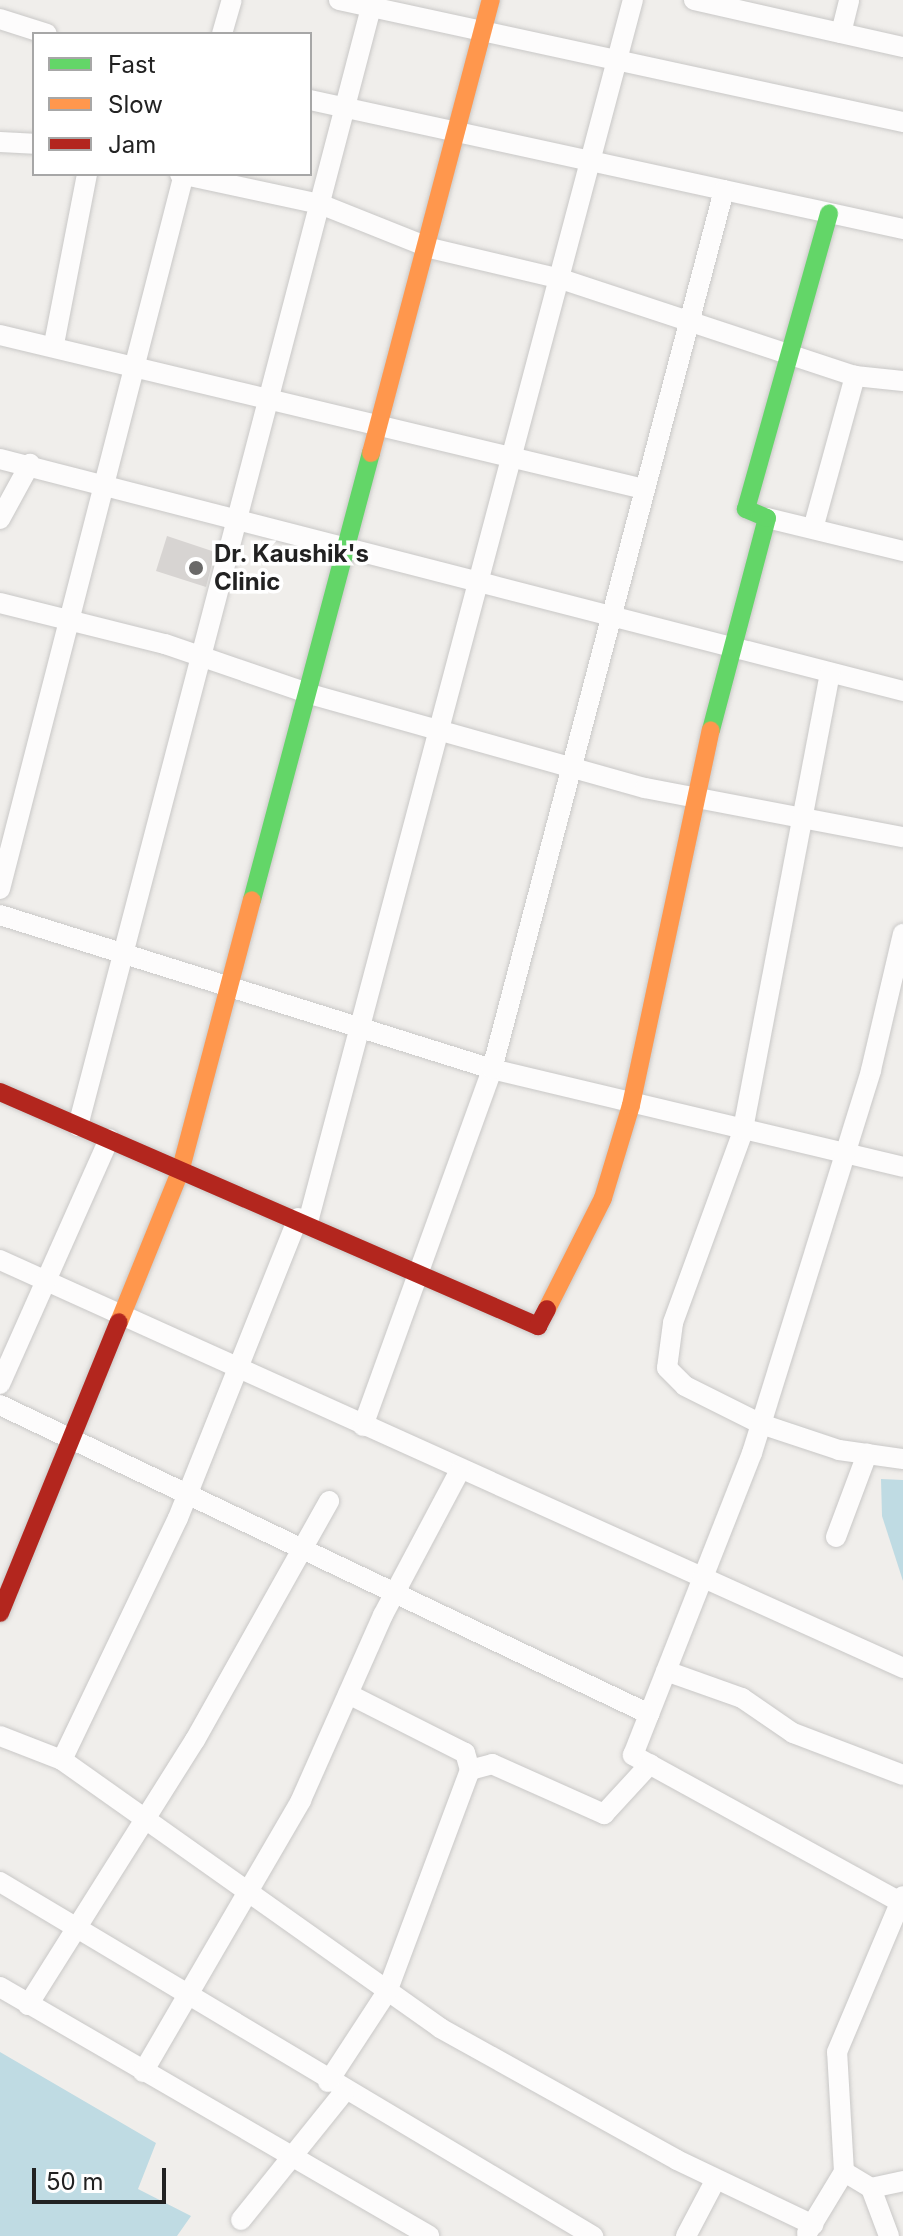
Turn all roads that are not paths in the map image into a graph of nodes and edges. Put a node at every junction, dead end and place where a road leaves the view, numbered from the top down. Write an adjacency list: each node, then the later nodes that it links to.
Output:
1 (232, 0): 11 (street)
2 (339, 0): 7 (street)
3 (491, 0): 12 (street)
4 (633, 0): 15 (street)
5 (694, 0): 8 (street)
6 (849, 0): 13 (street)
7 (372, 4): 12 (street); 17 (street)
8 (761, 7): 13 (street)
9 (0, 19): 10 (street)
10 (41, 32)
11 (223, 32)
12 (483, 32): 15 (street); 19 (street)
13 (841, 33): 14 (street)
14 (903, 47)
15 (618, 64): 18 (street); 22 (street)
16 (312, 100): 17 (street)
17 (344, 108): 19 (street); 27 (street)
18 (903, 122)
19 (459, 130): 22 (street); 30 (street)
20 (0, 142): 21 (street)
21 (32, 144)
22 (592, 162): 26 (street); 31 (street)
23 (87, 176): 34 (street)
24 (182, 176): 36 (street)
25 (192, 176): 27 (street)
26 (724, 190): 28 (street); 32 (street)
27 (320, 204): 30 (street); 39 (street)
28 (829, 213): 29 (street); 35 (street)
29 (903, 229)
30 (430, 248): 31 (street); 40 (street)
31 (561, 279): 32 (street); 41 (street)
32 (690, 323): 35 (street); 45 (street)
33 (0, 335): 34 (street)
34 (54, 344): 36 (street)
35 (789, 356): 37 (street); 47 (street)
36 (135, 365): 39 (street); 44 (street)
37 (855, 376): 38 (street); 49 (street)
38 (903, 381)
39 (269, 399): 40 (street); 46 (street)
40 (382, 426): 41 (street); 50 (street)
41 (514, 456): 45 (street); 52 (street)
42 (0, 459): 43 (street)
43 (30, 464): 44 (street); 48 (street)
44 (105, 488): 46 (street); 55 (street)
45 (644, 489): 54 (street)
46 (237, 515): 50 (street); 57 (street)
47 (767, 518): 49 (street); 56 (street)
48 (0, 519)
49 (814, 525): 51 (street)
50 (350, 543): 52 (street); 60 (street)
51 (903, 551)
52 (481, 579): 54 (street); 61 (street)
53 (0, 603): 55 (street)
54 (609, 616): 56 (street); 62 (street)
55 (70, 625): 57 (street); 66 (street)
56 (732, 648): 58 (street); 63 (street)
57 (198, 656): 60 (street); 69 (street)
58 (830, 673): 59 (street); 64 (street)
59 (903, 691)
60 (310, 694): 61 (street); 70 (street)
61 (440, 733): 62 (street); 71 (street)
62 (568, 767): 63 (street); 72 (street)
63 (693, 798): 64 (street); 74 (street)
64 (807, 820): 65 (street); 76 (street)
65 (903, 837)
66 (0, 889)
67 (0, 915): 69 (street)
68 (903, 934): 78 (street)
69 (123, 953): 70 (street); 75 (street)
70 (233, 988): 71 (street); 80 (street)
71 (360, 1027): 72 (street); 81 (street)
72 (492, 1069): 74 (street); 83 (street)
73 (0, 1092): 75 (street)
74 (631, 1105): 76 (street); 83 (street)
75 (78, 1126): 77 (street)
76 (742, 1134): 78 (street); 89 (street)
77 (109, 1139): 80 (street); 84 (street)
78 (846, 1155): 79 (street); 89 (street)
79 (903, 1167)
80 (180, 1172): 81 (street); 85 (street)
81 (303, 1220): 83 (street); 86 (street)
82 (0, 1260): 84 (street)
83 (424, 1273): 90 (street)
84 (46, 1280): 85 (street); 87 (street)
85 (122, 1316): 86 (street); 91 (street)
86 (239, 1366): 90 (street); 95 (street)
87 (0, 1384)
88 (0, 1405): 91 (street)
89 (761, 1424): 92 (street); 99 (street)
90 (363, 1426): 94 (street)
91 (73, 1435): 95 (street); 101 (street)
92 (867, 1454): 93 (street); 97 (street)
93 (903, 1459)
94 (460, 1470): 99 (street); 100 (street)
95 (189, 1492): 98 (street); 107 (street)
96 (329, 1501): 98 (street)
97 (836, 1537)
98 (300, 1553): 100 (street); 111 (street)
99 (703, 1577): 102 (street); 103 (street)
100 (396, 1591): 104 (street); 105 (street)
101 (0, 1613)
102 (903, 1668)
103 (666, 1671): 105 (street); 110 (street)
104 (348, 1694): 109 (street); 113 (street)
105 (649, 1714): 108 (street)
106 (0, 1736): 107 (street)
107 (62, 1760): 111 (street)
108 (650, 1764): 109 (street); 114 (street)
109 (470, 1770): 117 (street)
110 (903, 1775)
111 (143, 1821): 113 (street); 115 (street)
112 (0, 1882): 115 (street)
113 (246, 1894): 117 (street); 118 (street)
114 (902, 1899): 123 (street)
115 (75, 1926): 118 (street); 119 (street)
116 (0, 1987): 119 (street)
117 (387, 1992): 121 (street); 124 (street)
118 (190, 1994): 120 (street); 121 (street)
119 (28, 2005): 120 (street)
120 (143, 2072): 122 (street)
121 (336, 2087): 122 (street); 130 (street)
122 (290, 2156): 127 (street); 129 (street)
123 (844, 2172): 126 (street); 128 (street)
124 (716, 2179): 128 (street); 131 (street)
125 (903, 2181): 126 (street)
126 (871, 2188): 132 (street)
127 (241, 2220)
128 (809, 2230)
129 (429, 2236)
130 (593, 2236)
131 (686, 2236)
132 (889, 2236)

